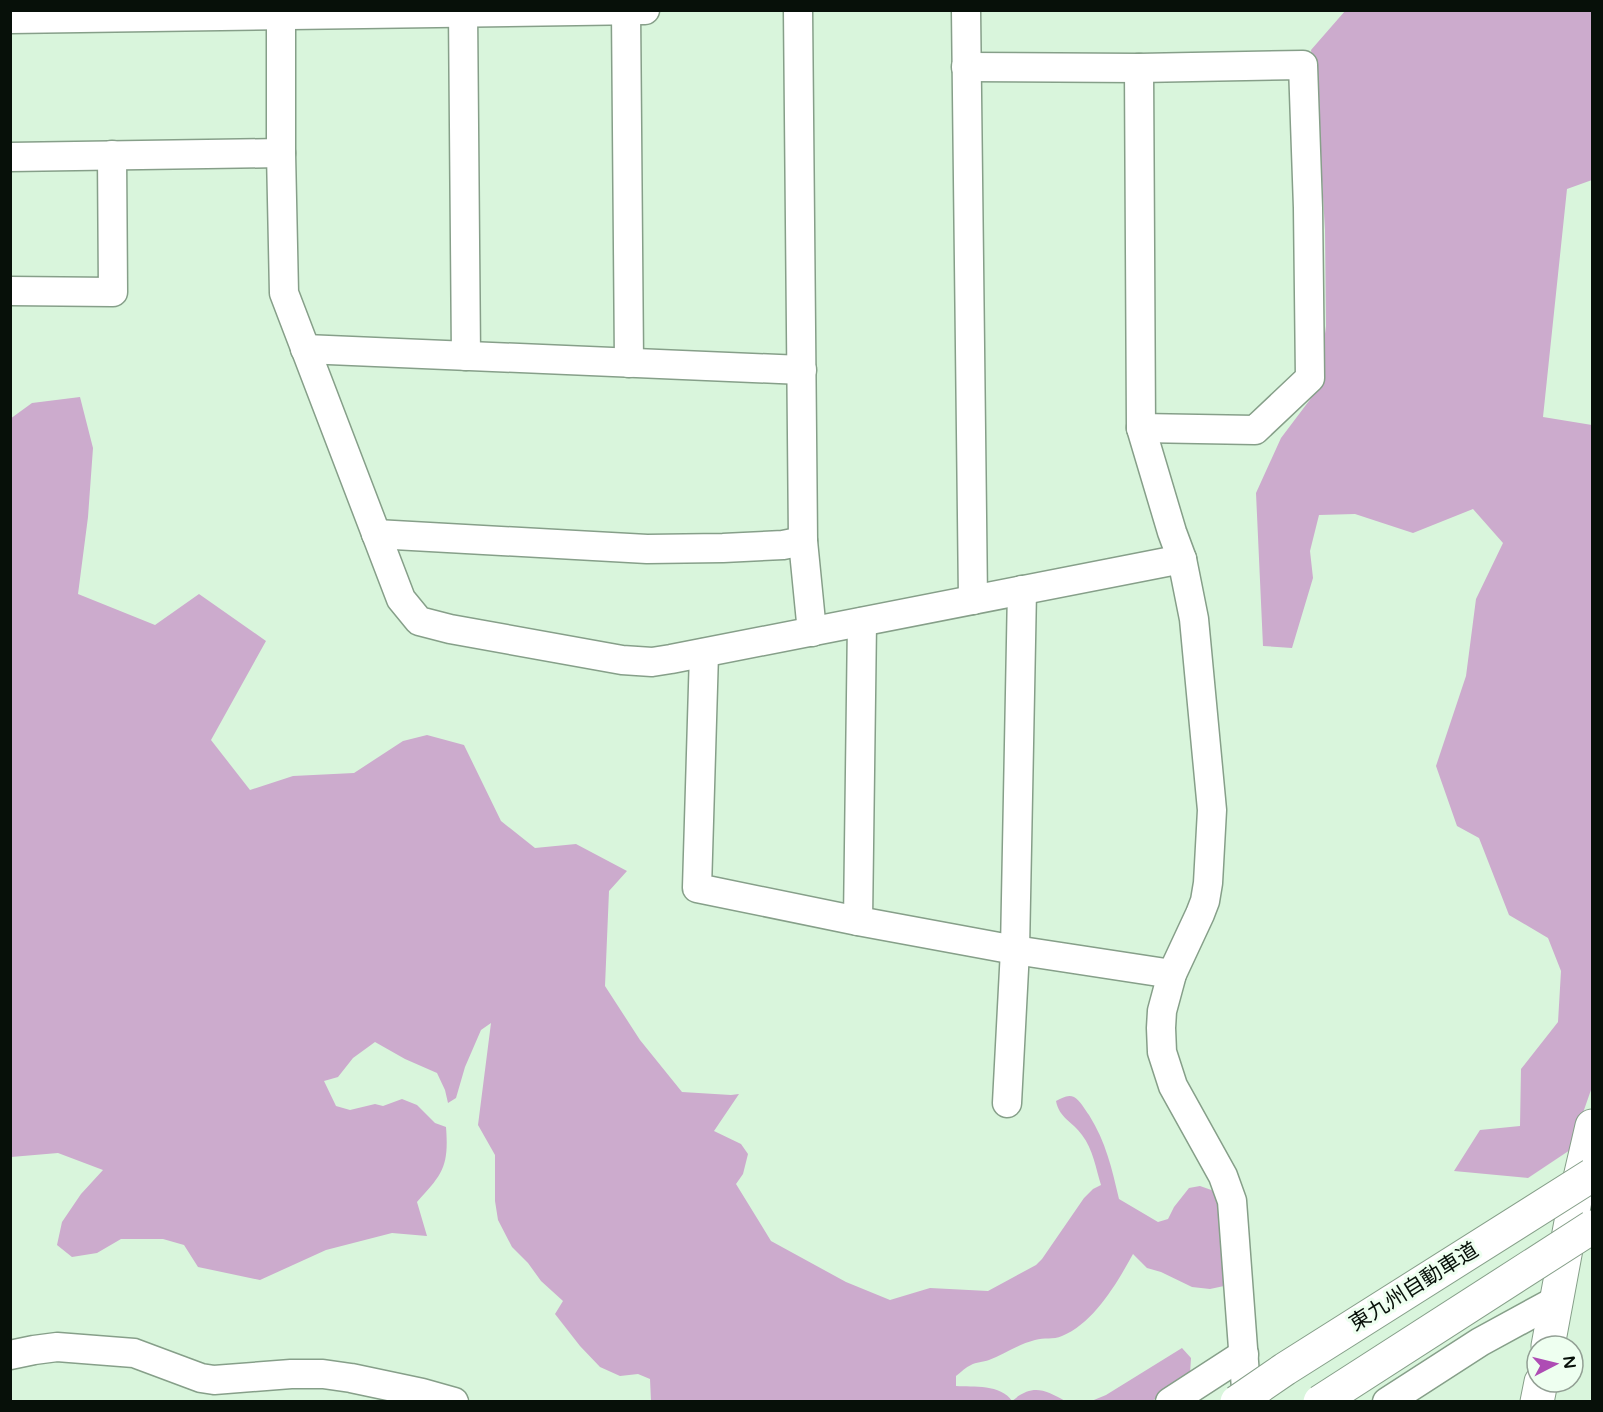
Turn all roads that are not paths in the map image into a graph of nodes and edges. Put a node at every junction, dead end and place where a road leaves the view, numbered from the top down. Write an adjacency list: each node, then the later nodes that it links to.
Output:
1 (645, 10): 4 (street)
2 (798, 10): 18 (street)
3 (966, 10): 9 (street)
4 (626, 11): 5 (street); 17 (street)
5 (463, 12): 6 (street); 16 (street)
6 (281, 13): 7 (street); 11 (street)
7 (101, 14): 8 (street)
8 (10, 19)
9 (966, 67): 10 (street); 24 (street)
10 (1139, 68): 19 (street); 19 (street)
11 (281, 153): 12 (street); 15 (street)
12 (112, 155): 13 (street); 14 (street)
13 (10, 157)
14 (10, 291)
15 (305, 349): 16 (street); 20 (street)
16 (466, 356): 17 (street)
17 (629, 363): 18 (street)
18 (802, 370): 21 (street)
19 (1141, 428): 22 (street)
20 (376, 534): 21 (street); 27 (street)
21 (803, 542): 26 (street)
22 (1182, 559): 23 (street); 30 (street)
23 (1022, 590): 24 (street); 29 (street)
24 (973, 600): 25 (street)
25 (862, 622): 26 (street); 28 (street)
26 (812, 632): 27 (street)
27 (704, 653): 28 (street)
28 (858, 921): 29 (street)
29 (1015, 950): 30 (street); 31 (street)
30 (1172, 974): 37 (street)
31 (1007, 1102)
32 (1593, 1126): 35 (main road)
33 (1593, 1175): 41 (main road, 東九州自動車道, bridge)
34 (1593, 1227): 43 (main road, bridge)
35 (1557, 1299): 36 (main road); 44 (street)
36 (1550, 1334)
37 (1244, 1354): 40 (street); 42 (street)
38 (10, 1355): 39 (street)
39 (454, 1401)
40 (1170, 1401)
41 (1237, 1401)
42 (1247, 1401)
43 (1320, 1401)
44 (1387, 1401)

